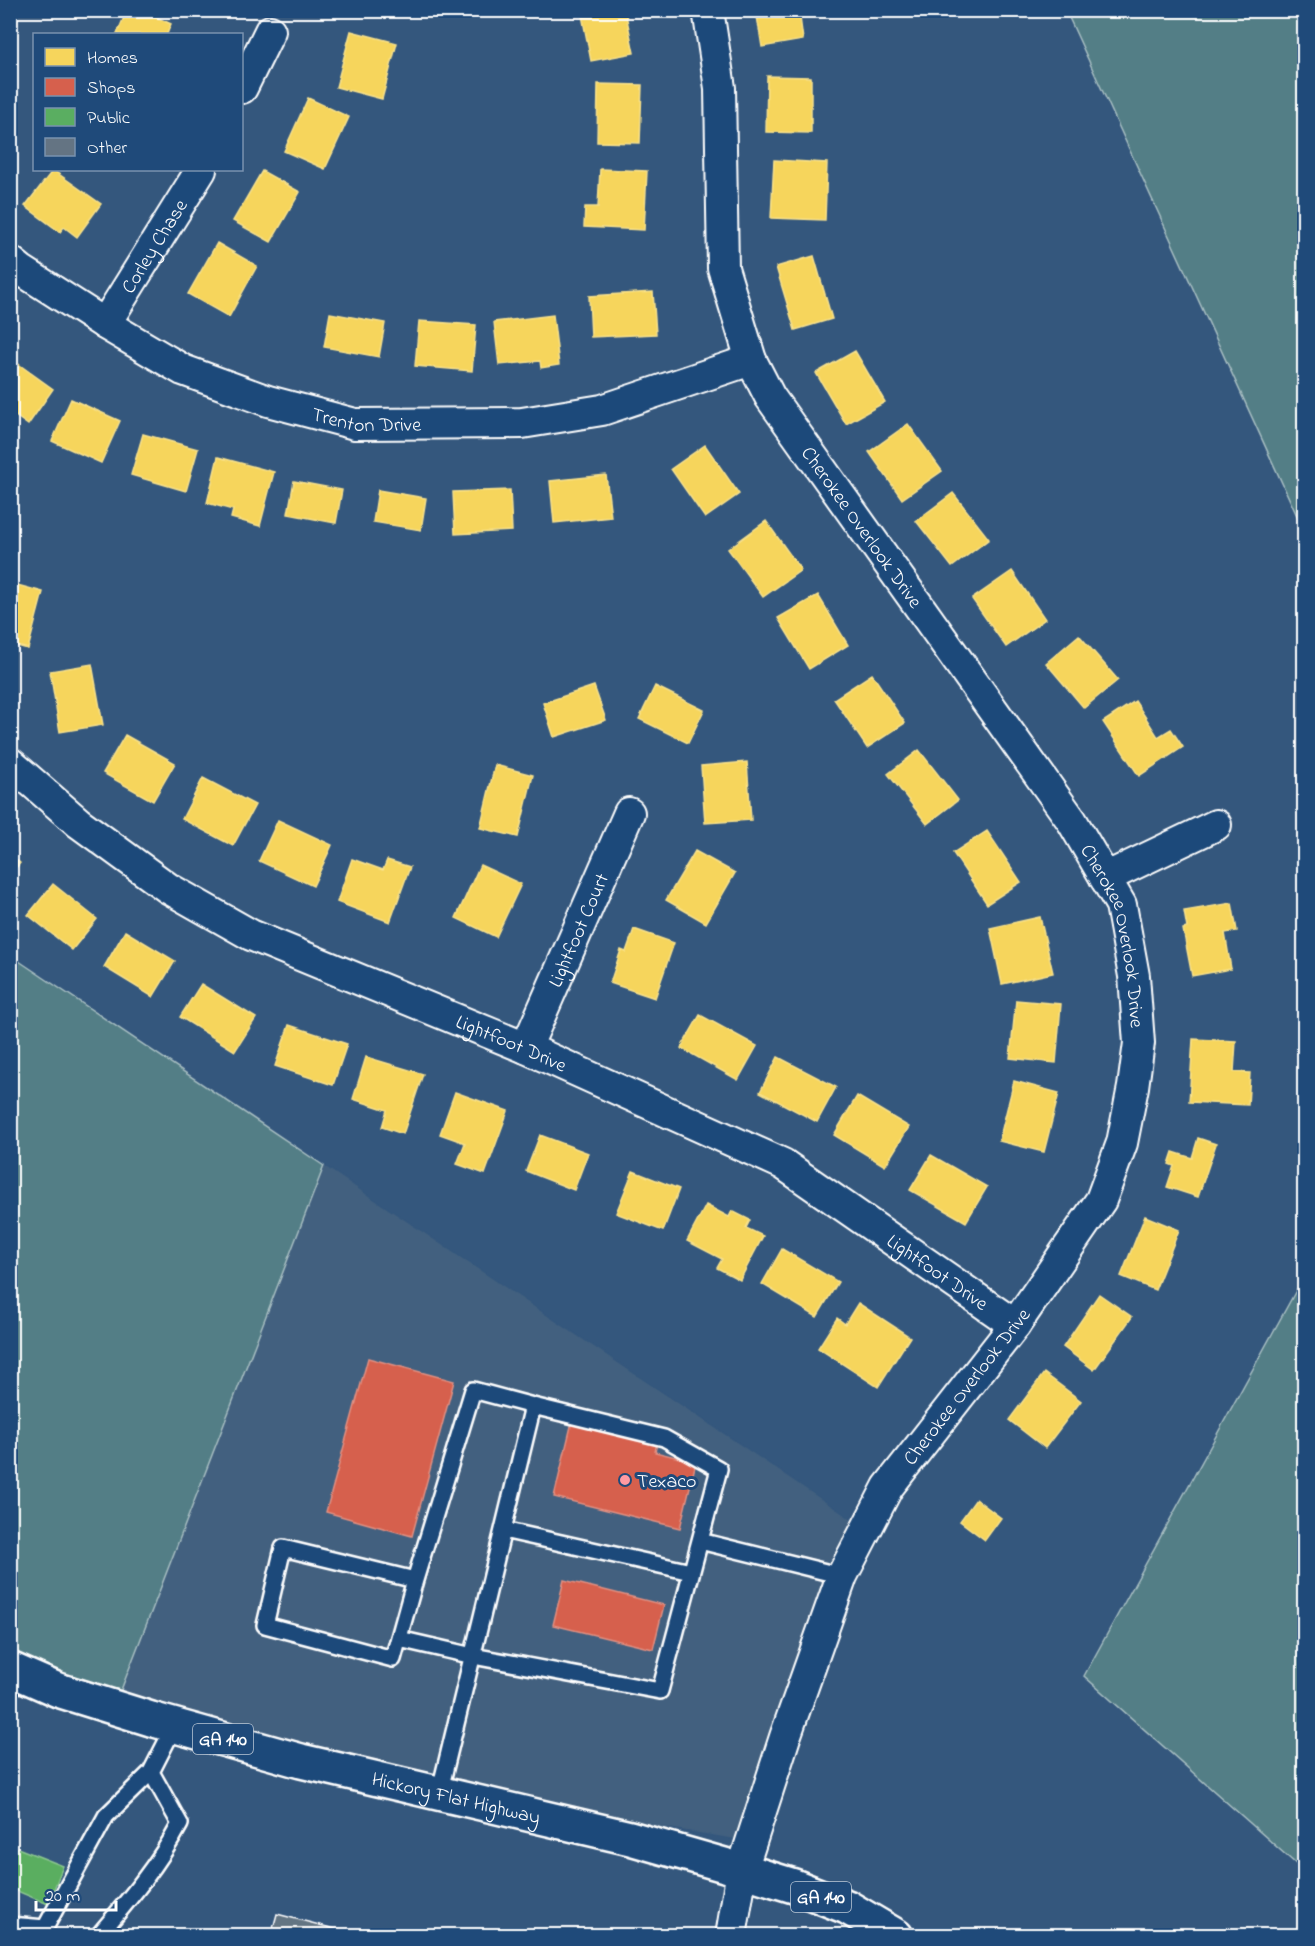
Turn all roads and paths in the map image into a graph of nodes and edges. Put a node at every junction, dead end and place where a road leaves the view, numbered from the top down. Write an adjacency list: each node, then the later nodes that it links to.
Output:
1 (708, 10): 7 (street, Cherokee Overlook Drive)
2 (270, 31): 3 (street)
3 (243, 86)
4 (200, 171): 6 (street, Corley Chase)
5 (10, 261): 6 (street, Trenton Drive)
6 (105, 324): 7 (street, Trenton Drive)
7 (751, 360): 11 (street, Cherokee Overlook Drive)
8 (10, 763): 12 (street, Lightfoot Drive)
9 (629, 813): 12 (street, Lightfoot Court)
10 (1216, 825): 11 (street)
11 (1105, 878): 13 (street, Cherokee Overlook Drive)
12 (526, 1048): 13 (street, Lightfoot Drive)
13 (1015, 1325): 18 (street, Cherokee Overlook Drive)
14 (533, 1406): 15 (lane); 16 (lane); 19 (lane)
15 (503, 1530): 17 (lane); 21 (lane)
16 (700, 1541): 17 (lane); 18 (lane)
17 (691, 1572): 21 (lane)
18 (842, 1576): 26 (street, Cherokee Overlook Drive)
19 (415, 1580): 20 (lane); 20 (lane)
20 (399, 1638): 21 (lane)
21 (473, 1656): 25 (lane)
22 (10, 1669): 23 (main road, Hickory Flat Highway / GA 140)
23 (175, 1725): 24 (lane); 25 (main road, Hickory Flat Highway / GA 140)
24 (151, 1772): 27 (lane); 28 (lane)
25 (439, 1794): 26 (main road, Hickory Flat Highway / GA 140)
26 (742, 1870): 29 (street, Cherokee Overlook Drive); 30 (main road, Hickory Flat Highway / GA 140)
27 (10, 1925)
28 (98, 1935)
29 (731, 1935)
30 (896, 1935)

